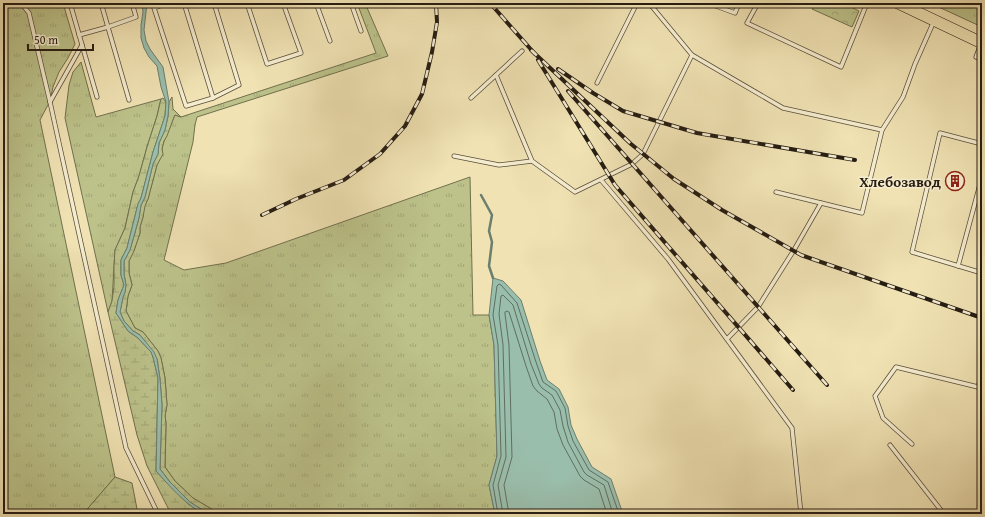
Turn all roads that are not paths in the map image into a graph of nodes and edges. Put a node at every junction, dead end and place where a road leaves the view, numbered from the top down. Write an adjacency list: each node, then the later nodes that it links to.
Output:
1 (21, 3): 35 (lane)
2 (70, 3): 22 (lane)
3 (101, 3): 20 (lane)
4 (132, 3): 20 (lane)
5 (168, 3): 32 (lane)
6 (184, 3): 32 (lane)
7 (214, 3): 32 (lane)
8 (247, 3): 9 (lane)
9 (283, 3)
10 (316, 3): 23 (lane)
11 (351, 3): 21 (lane)
12 (637, 3): 30 (lane)
13 (649, 3): 27 (lane)
14 (708, 3): 15 (lane)
15 (739, 3)
16 (758, 3): 17 (lane)
17 (867, 3)
18 (898, 3): 19 (main road)
19 (934, 20): 24 (main road); 36 (lane)
20 (108, 27): 22 (lane); 34 (lane)
21 (361, 31)
22 (79, 35): 25 (lane)
23 (330, 41)
24 (981, 43): 28 (lane)
25 (82, 44): 31 (lane); 35 (lane)
26 (522, 51): 29 (lane)
27 (692, 55): 36 (lane); 41 (lane)
28 (982, 60)
29 (496, 75): 33 (lane); 39 (lane)
30 (597, 83)
31 (97, 97)
32 (213, 98)
33 (471, 98)
34 (129, 100)
35 (50, 102): 52 (lane)
36 (882, 130): 43 (lane)
37 (982, 144): 44 (lane)
38 (454, 156): 39 (lane)
39 (532, 161): 41 (lane)
40 (982, 177): 44 (lane)
41 (601, 180): 46 (lane)
42 (776, 192): 43 (lane)
43 (820, 203): 46 (lane)
44 (958, 266): 45 (lane)
45 (982, 273)
46 (727, 339): 53 (lane)
47 (982, 375): 48 (lane)
48 (978, 387): 49 (lane); 50 (lane)
49 (982, 389)
50 (912, 444)
51 (890, 445): 54 (lane)
52 (158, 514)
53 (801, 514)
54 (944, 514)

